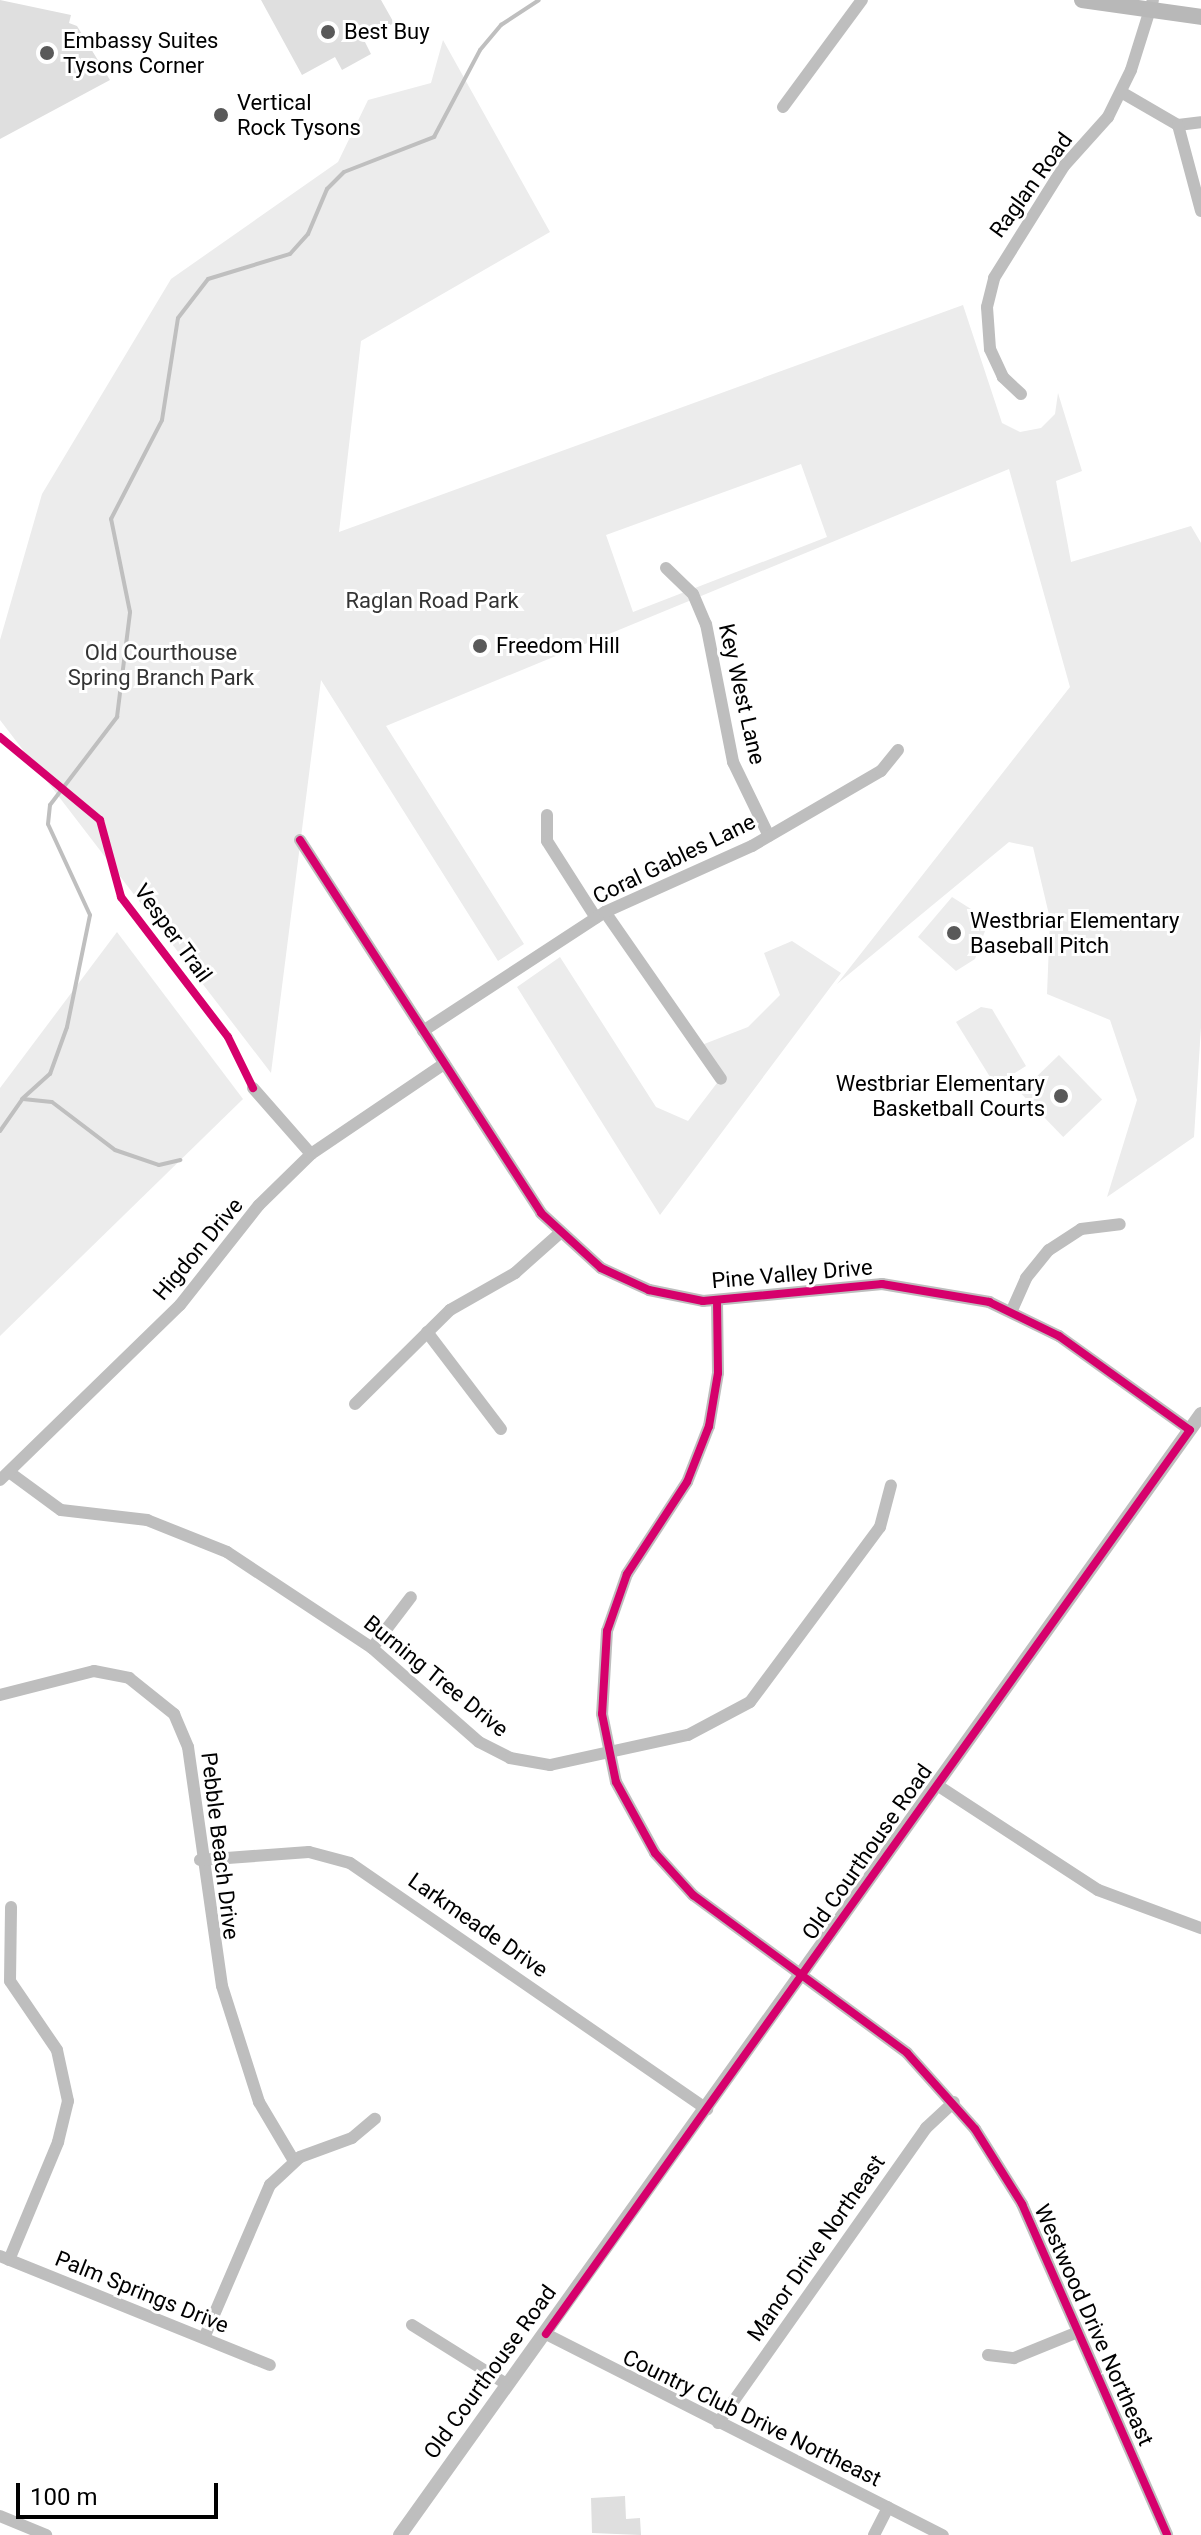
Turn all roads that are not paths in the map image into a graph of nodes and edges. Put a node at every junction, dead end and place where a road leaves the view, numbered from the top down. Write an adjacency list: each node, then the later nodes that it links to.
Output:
1 (862, 0): 6 (street)
2 (1082, 0): 3 (main road)
3 (1151, 6): 4 (main road); 5 (street, Raglan Road)
4 (1201, 17)
5 (1121, 92): 8 (street); 10 (street, Raglan Road)
6 (783, 107)
7 (1201, 122): 8 (street)
8 (1178, 125): 9 (street)
9 (1201, 211)
10 (1021, 394)
11 (666, 568): 14 (street, Key West Lane)
12 (898, 750): 14 (street, Coral Gables Lane)
13 (547, 815): 16 (street)
14 (769, 836): 16 (street, Coral Gables Lane)
15 (300, 840): 17 (street, Pine Valley Drive)
16 (600, 915): 17 (street, Coral Gables Lane); 19 (street)
17 (423, 1031): 18 (street, Pine Valley Drive)
18 (444, 1064): 21 (street, Higdon Drive); 23 (street, Pine Valley Drive)
19 (721, 1079)
20 (253, 1088): 21 (street)
21 (311, 1154): 31 (street, Higdon Drive)
22 (1120, 1224): 25 (street)
23 (559, 1234): 24 (street, Pine Valley Drive); 26 (street)
24 (717, 1301): 25 (street, Pine Valley Drive); 36 (street, Westwood Drive Northeast)
25 (1012, 1310): 30 (street, Pine Valley Drive)
26 (427, 1332): 27 (street); 29 (street)
27 (355, 1404)
28 (1201, 1414): 30 (street, Old Courthouse Road)
29 (501, 1429)
30 (1190, 1430): 37 (street, Old Courthouse Road)
31 (4, 1476): 34 (street, Burning Tree Drive)
32 (891, 1485): 36 (street, Burning Tree Drive)
33 (411, 1597): 34 (street)
34 (372, 1648): 36 (street, Burning Tree Drive)
35 (0, 1695): 38 (street, Pebble Beach Drive)
36 (610, 1754): 41 (street, Westwood Drive Northeast)
37 (937, 1785): 40 (street); 41 (street, Old Courthouse Road)
38 (200, 1860): 43 (street, Larkmeade Drive); 45 (street, Pebble Beach Drive)
39 (11, 1907): 46 (street)
40 (1201, 1928)
41 (803, 1974): 42 (street, Westwood Drive Northeast); 43 (street, Old Courthouse Road)
42 (954, 2102): 48 (street, Westwood Drive Northeast); 54 (street, Manor Drive Northeast)
43 (707, 2109): 49 (street, Old Courthouse Road)
44 (375, 2119): 45 (street)
45 (294, 2161): 50 (street)
46 (5, 2258): 50 (street, Palm Springs Drive)
47 (412, 2325): 53 (street)
48 (1078, 2332): 51 (street); 61 (street, Westwood Drive Northeast)
49 (546, 2334): 53 (street, Old Courthouse Road); 54 (street, Country Club Drive Northeast)
50 (204, 2338): 52 (street, Palm Springs Drive)
51 (988, 2355)
52 (270, 2365)
53 (508, 2385): 58 (street, Old Courthouse Road)
54 (718, 2423): 55 (street, Country Club Drive Northeast)
55 (888, 2507): 59 (street); 60 (street, Country Club Drive Northeast)
56 (0, 2516): 57 (street)
57 (46, 2535)
58 (400, 2535)
59 (874, 2535)
60 (943, 2535)
61 (1167, 2535)

